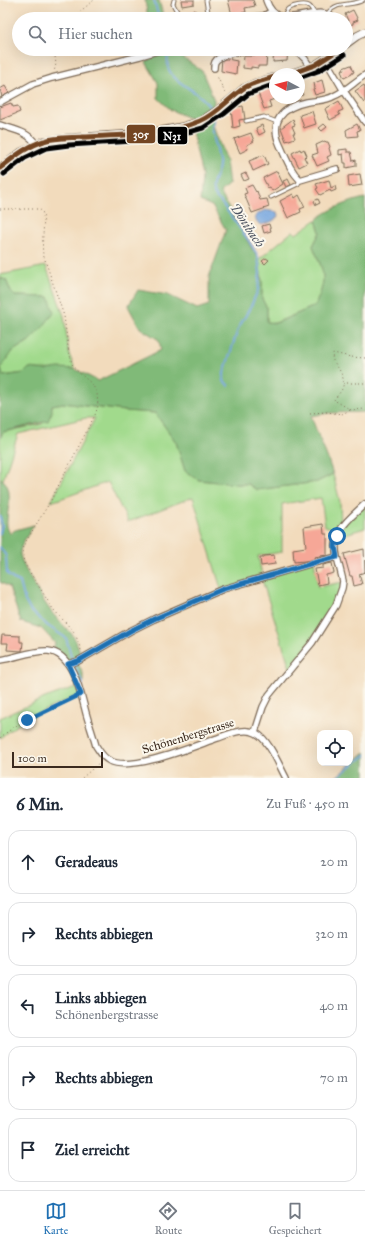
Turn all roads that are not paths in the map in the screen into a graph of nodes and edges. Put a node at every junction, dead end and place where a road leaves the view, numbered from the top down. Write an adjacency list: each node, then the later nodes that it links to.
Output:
1 (174, 0): 6 (lane)
2 (206, 0): 7 (lane)
3 (266, 0): 5 (street)
4 (363, 0): 10 (lane)
5 (272, 11)
6 (177, 12)
7 (208, 12)
8 (313, 12): 9 (street)
9 (323, 12)
10 (329, 12)
11 (365, 32): 12 (street)
12 (353, 37)
13 (140, 56): 24 (street)
14 (222, 56): 19 (street)
15 (303, 56): 18 (street)
16 (330, 56): 17 (street)
17 (325, 59): 18 (street); 23 (street)
18 (310, 67): 20 (street)
19 (214, 68)
20 (305, 69)
21 (365, 75): 23 (street)
22 (269, 79): 29 (street)
23 (344, 91): 26 (street); 27 (street)
24 (0, 102)
25 (246, 121): 26 (lane)
26 (276, 122): 32 (street)
27 (365, 122)
28 (0, 125): 29 (street)
29 (36, 144): 30 (street)
30 (0, 168)
31 (337, 169): 32 (street)
32 (300, 180): 33 (lane)
33 (271, 197)
34 (365, 504): 35 (street)
35 (337, 557): 37 (street); 38 (street)
36 (0, 660): 37 (street)
37 (68, 664): 38 (street, Schönenbergstrasse)
38 (255, 732): 39 (street)
39 (286, 778)

